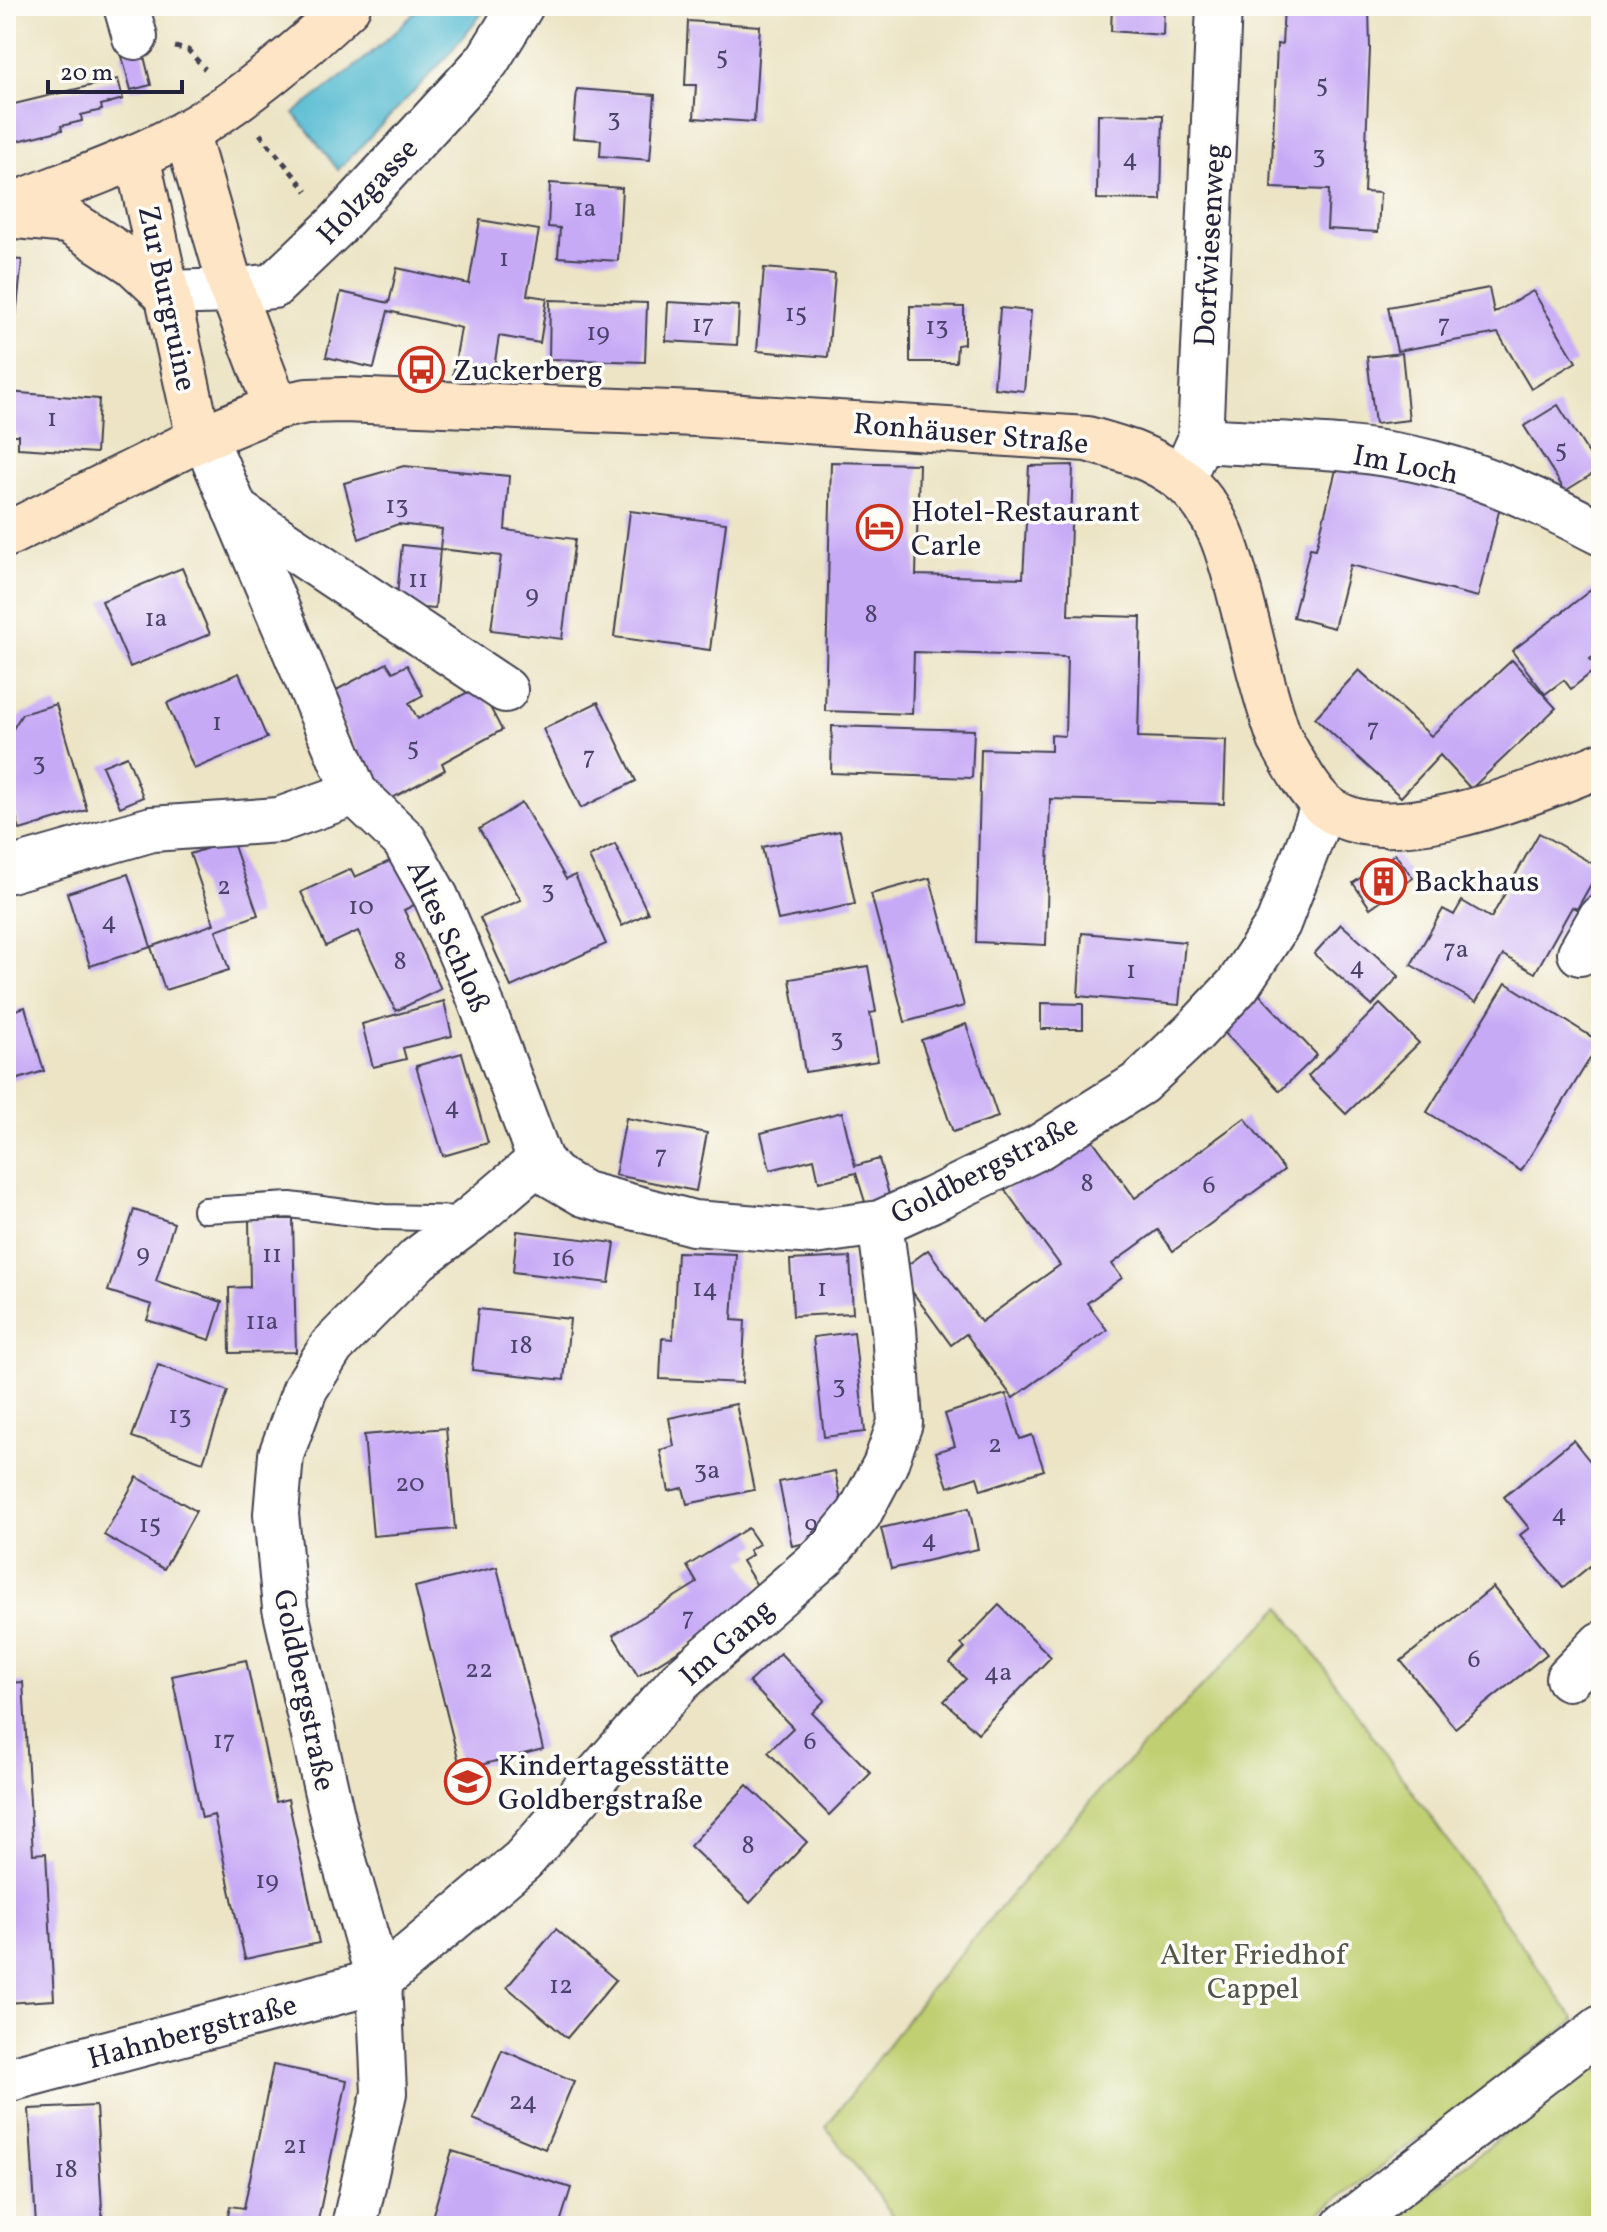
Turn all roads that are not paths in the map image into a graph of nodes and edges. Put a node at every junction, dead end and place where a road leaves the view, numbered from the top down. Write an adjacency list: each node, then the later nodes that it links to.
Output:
1 (348, 6): 4 (street)
2 (521, 6): 8 (street, Holzgasse)
3 (1219, 6): 12 (street, Dorfwiesenweg)
4 (186, 132): 5 (street); 8 (street, Zur Burgruine)
5 (137, 156): 6 (street); 9 (street, Zur Burgruine)
6 (6, 208)
7 (6, 215): 9 (street)
8 (232, 291): 9 (street, Holzgasse); 10 (street, Zur Burgruine)
9 (165, 293): 11 (street, Zur Burgruine)
10 (276, 407): 11 (street, Ronhäuser Straße); 13 (street, Ronhäuser Straße)
11 (202, 438): 14 (street, Altes Schloß); 16 (street)
12 (1200, 440): 13 (street, Dorfwiesenweg); 15 (street, Im Loch)
13 (1182, 480): 20 (street, Ronhäuser Straße)
14 (235, 510): 17 (street); 19 (street, Altes Schloß)
15 (1601, 533)
16 (6, 535)
17 (505, 690)
18 (1601, 765): 20 (street, Ronhäuser Straße)
19 (355, 793): 21 (street); 22 (street, Altes Schloß)
20 (1324, 805): 25 (street, Goldbergstraße)
21 (6, 871)
22 (540, 1160): 24 (street, Goldbergstraße); 25 (street, Goldbergstraße)
23 (205, 1210): 24 (lane)
24 (471, 1219): 28 (street, Goldbergstraße)
25 (880, 1223): 28 (street, Im Gang)
26 (1601, 1644): 27 (street)
27 (1568, 1678)
28 (379, 1981): 30 (street, Hahnbergstraße); 31 (street, Goldbergstraße)
29 (1601, 2028): 32 (street)
30 (6, 2080)
31 (354, 2226)
32 (1344, 2226)

